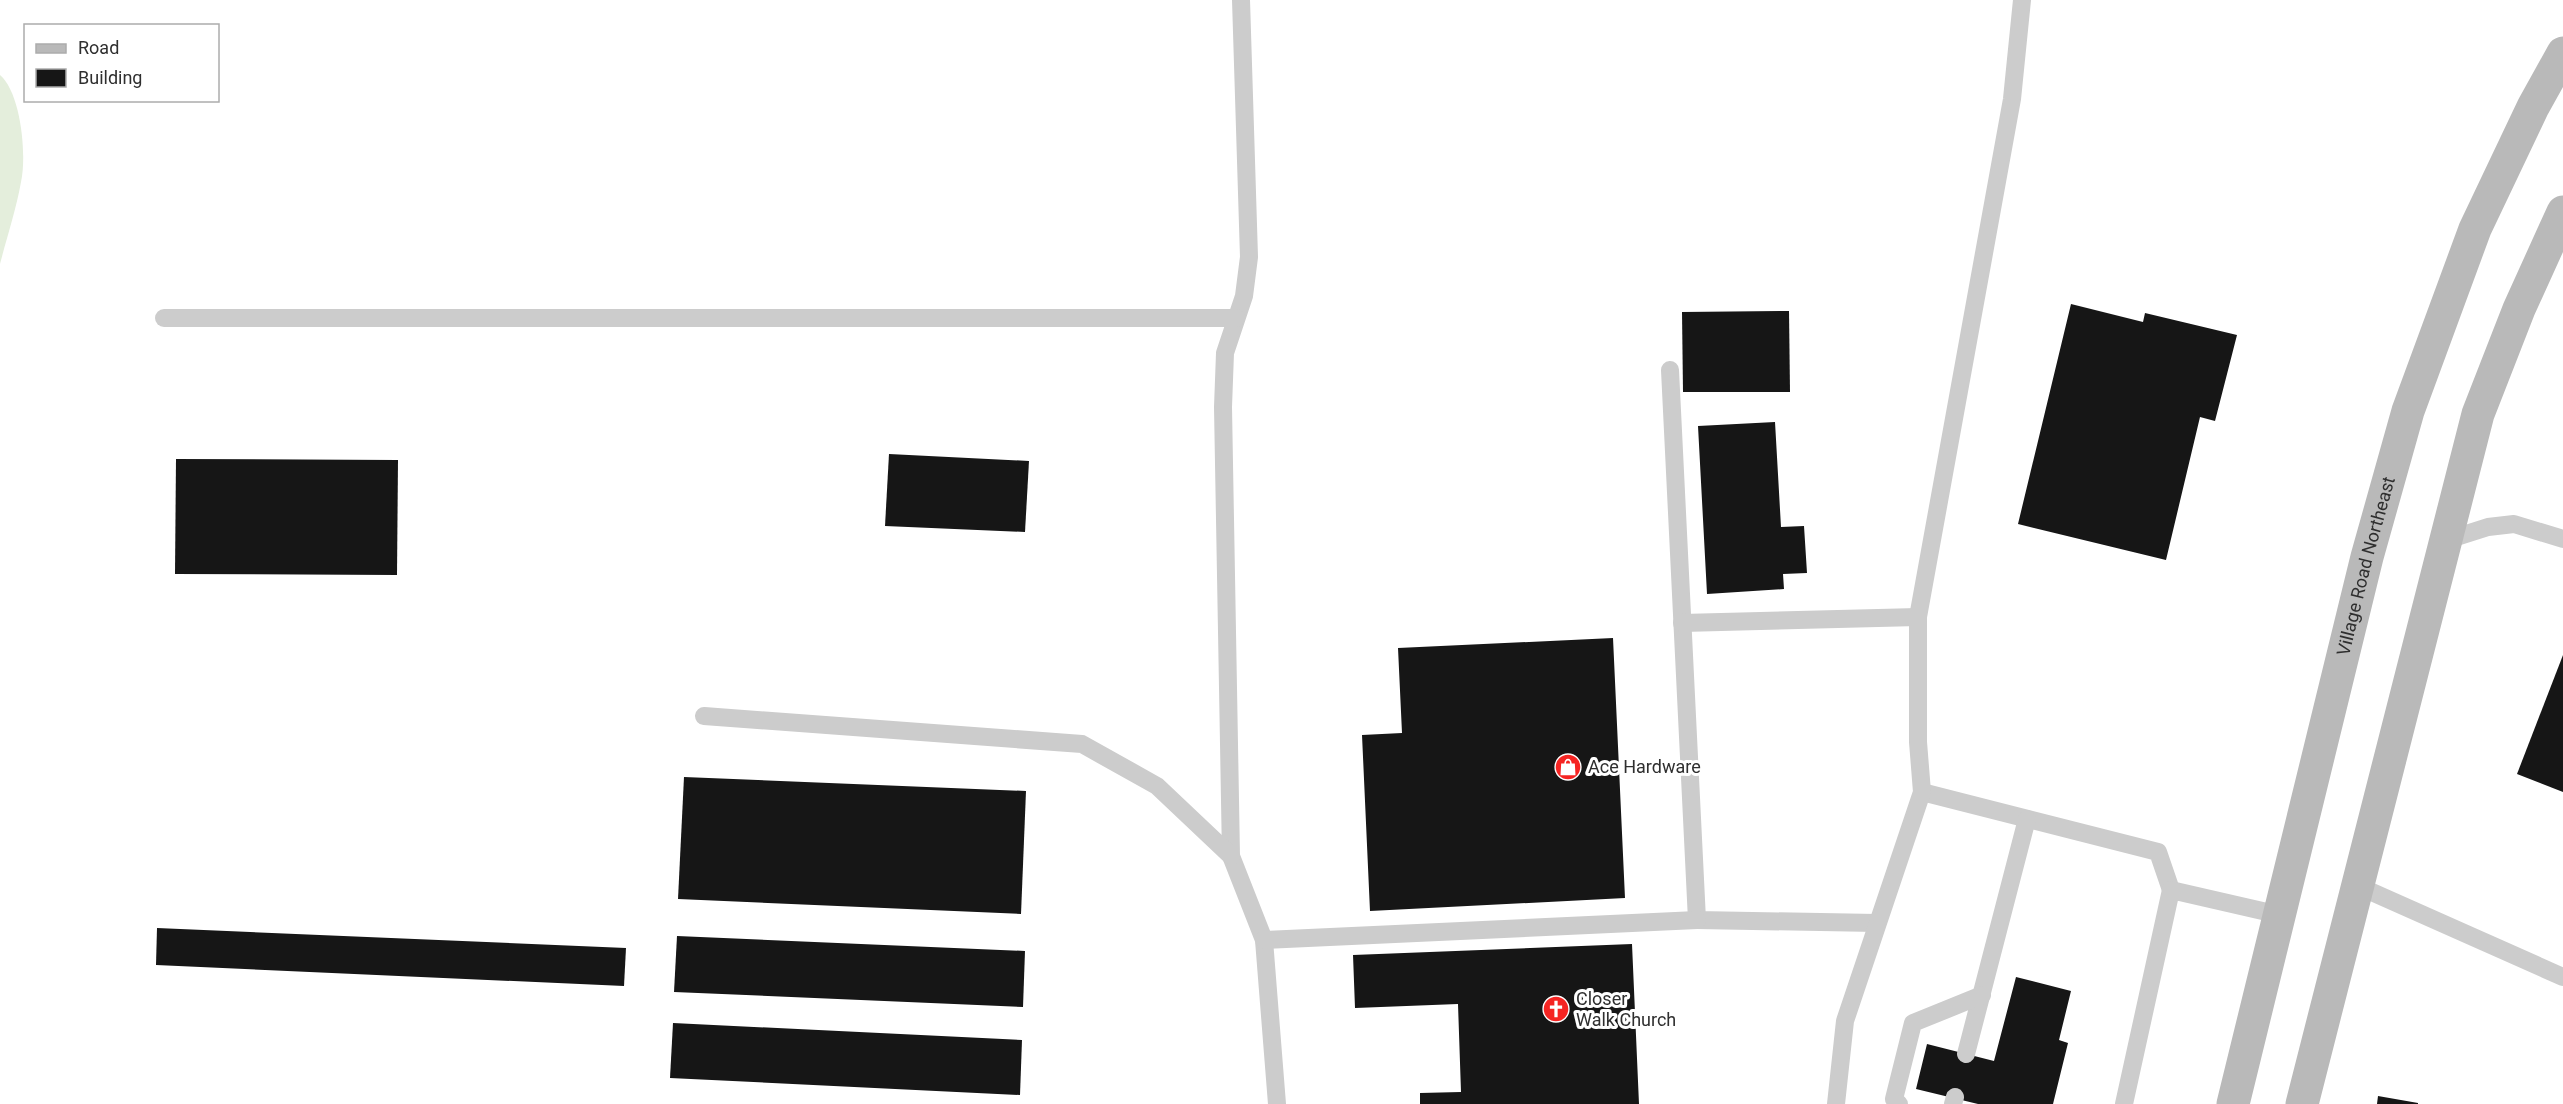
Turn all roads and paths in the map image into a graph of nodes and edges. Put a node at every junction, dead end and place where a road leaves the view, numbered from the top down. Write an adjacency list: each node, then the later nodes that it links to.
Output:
1 (1241, 0): 6 (lane)
2 (2022, 0): 10 (lane)
3 (2563, 53): 18 (main road, Village Road Northeast)
4 (2563, 212): 9 (main road)
5 (164, 318): 6 (lane)
6 (1236, 318): 15 (lane)
7 (1670, 370): 11 (lane)
8 (2563, 539): 9 (lane)
9 (2444, 541): 16 (main road)
10 (1918, 617): 11 (lane); 13 (lane)
11 (1682, 623): 19 (lane)
12 (704, 716): 15 (lane)
13 (1922, 792): 14 (lane); 20 (lane)
14 (2027, 819): 17 (lane); 23 (lane)
15 (1231, 856): 21 (lane)
16 (2356, 885): 22 (lane); 30 (main road)
17 (2171, 890): 18 (lane); 28 (lane)
18 (2280, 915): 29 (main road, Village Road Northeast)
19 (1697, 920): 20 (lane); 21 (lane)
20 (1877, 923): 26 (lane)
21 (1264, 940): 25 (lane)
22 (2563, 977)
23 (1982, 995): 24 (lane); 27 (lane)
24 (1966, 1054)
25 (1277, 1104)
26 (1836, 1104)
27 (1899, 1104)
28 (2124, 1104)
29 (2233, 1104)
30 (2302, 1104)

